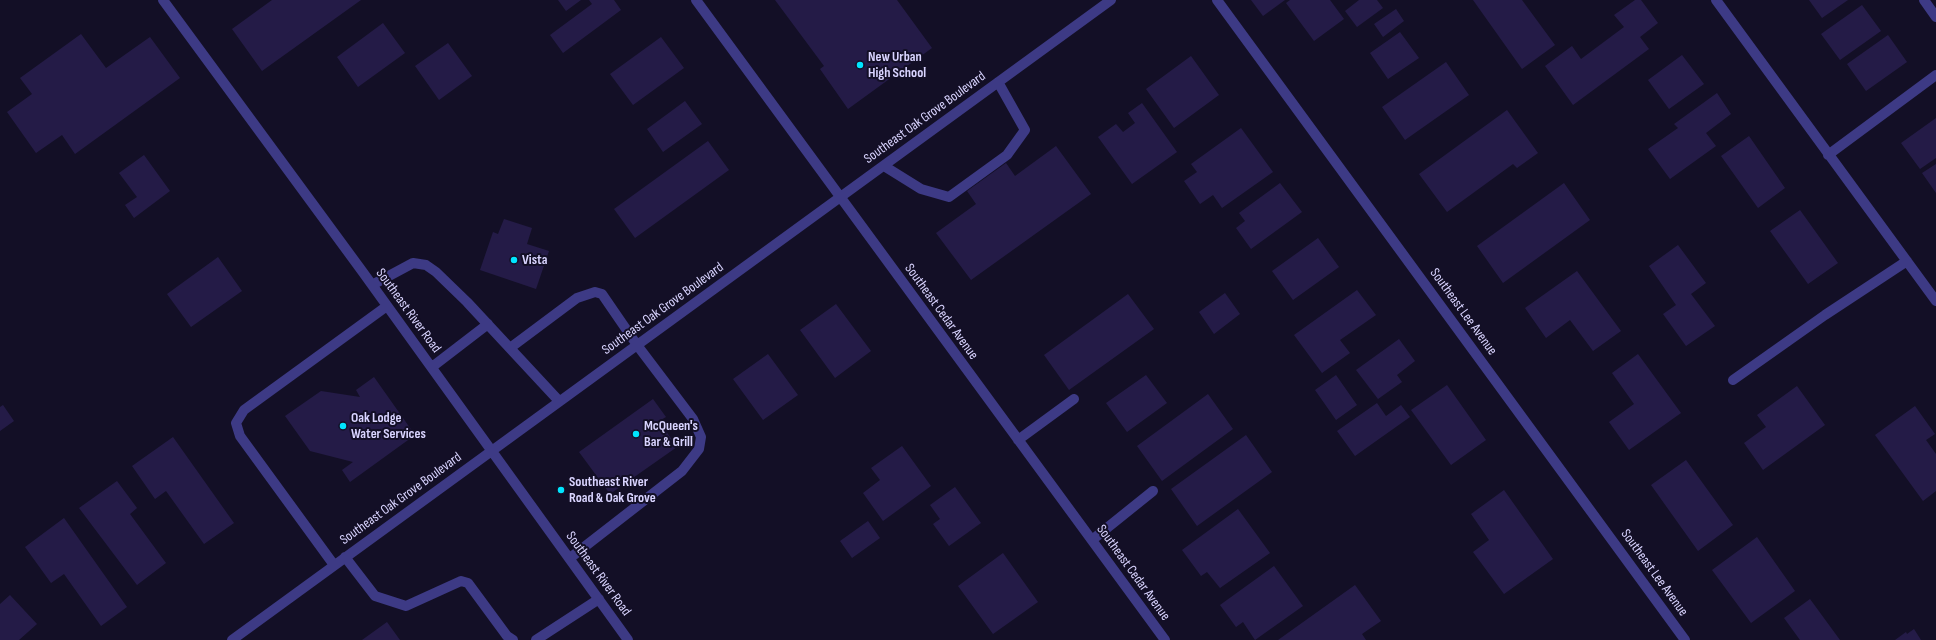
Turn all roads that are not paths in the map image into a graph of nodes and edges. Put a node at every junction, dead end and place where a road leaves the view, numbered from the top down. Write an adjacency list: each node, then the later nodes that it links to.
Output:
1 (162, 0): 14 (street, Southeast River Road)
2 (696, 0): 12 (street, Southeast Cedar Avenue)
3 (1111, 0): 9 (street, Southeast Oak Grove Boulevard)
4 (1217, 0): 37 (street, Southeast Lee Avenue)
5 (1716, 0): 10 (street)
6 (1924, 0): 7 (street)
7 (1936, 17)
8 (1936, 75): 10 (street)
9 (998, 82): 11 (street, Southeast Oak Grove Boulevard); 11 (street)
10 (1828, 155): 13 (street)
11 (884, 166): 12 (street, Southeast Oak Grove Boulevard)
12 (840, 198): 18 (street, Southeast Oak Grove Boulevard); 24 (street, Southeast Cedar Avenue)
13 (1907, 261): 15 (street); 21 (street)
14 (372, 285): 16 (street, Southeast River Road); 17 (street)
15 (1936, 301)
16 (387, 306): 20 (street, Southeast River Road); 30 (street)
17 (488, 324): 19 (street); 20 (street)
18 (637, 344): 19 (street); 23 (street, Southeast Oak Grove Boulevard); 29 (street)
19 (510, 348): 23 (street)
20 (432, 367): 25 (street, Southeast River Road)
21 (1733, 380)
22 (1074, 399): 24 (street)
23 (559, 401): 25 (street, Southeast Oak Grove Boulevard)
24 (1018, 440): 27 (street, Southeast Cedar Avenue)
25 (492, 450): 28 (street, Southeast Oak Grove Boulevard); 29 (street, Southeast River Road)
26 (1153, 491): 27 (street)
27 (1092, 540): 36 (street, Southeast Cedar Avenue)
28 (345, 557): 30 (street, Southeast Oak Grove Boulevard); 33 (street)
29 (570, 558): 31 (street, Southeast River Road)
30 (334, 565): 32 (street, Southeast Oak Grove Boulevard)
31 (599, 599): 34 (street); 35 (street, Southeast River Road)
32 (232, 640)
33 (513, 640)
34 (536, 640)
35 (628, 640)
36 (1165, 640)
37 (1686, 640)

